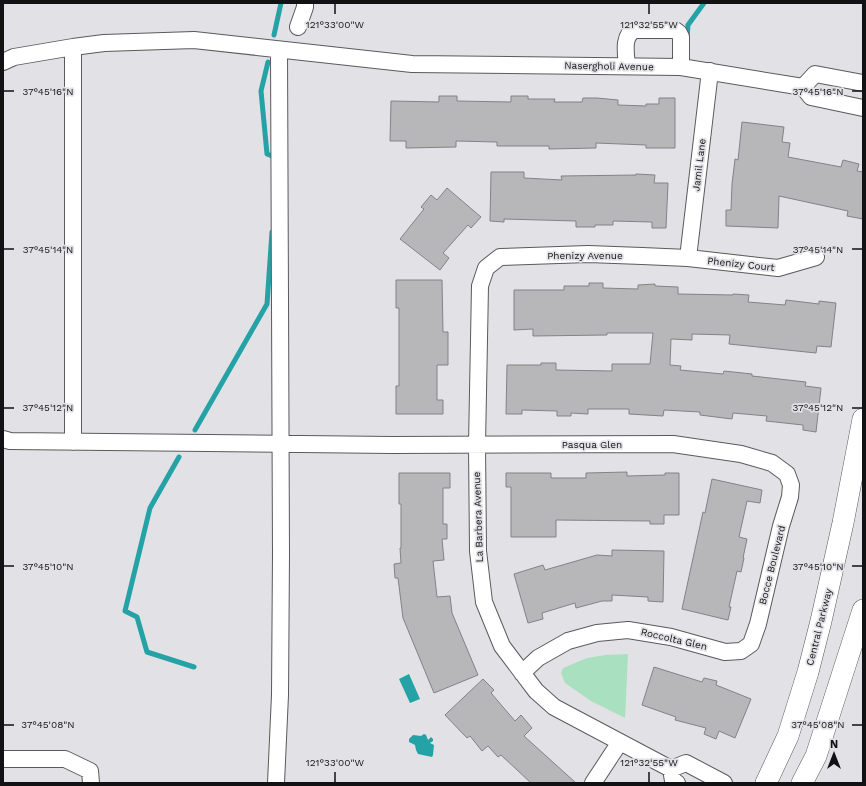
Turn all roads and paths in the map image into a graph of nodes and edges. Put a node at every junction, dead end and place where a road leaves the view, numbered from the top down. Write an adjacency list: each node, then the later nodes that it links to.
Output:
1 (305, 3): 2 (street)
2 (298, 27)
3 (73, 47): 4 (street, Nasergholi Avenue); 5 (street, Nasergholi Avenue); 17 (street)
4 (279, 50): 6 (street, Nasergholi Avenue); 18 (street)
5 (3, 62)
6 (627, 66): 7 (street, Nasergholi Avenue); 7 (street)
7 (681, 67): 8 (street, Nasergholi Avenue)
8 (710, 71): 10 (street, Nasergholi Avenue); 13 (street, Jamil Lane)
9 (863, 83): 10 (street)
10 (803, 87): 11 (street)
11 (863, 108)
12 (816, 256): 13 (street, Phenizy Court)
13 (688, 258): 14 (street, Phenizy Avenue)
14 (486, 268): 19 (street, La Barbera Avenue)
15 (863, 419): 31 (main road, Central Parkway)
16 (3, 439): 17 (street, Pasqua Glen)
17 (73, 442): 18 (street, Pasqua Glen)
18 (281, 444): 19 (street, Pasqua Glen); 28 (street)
19 (477, 445): 20 (street, Pasqua Glen); 23 (street, La Barbera Avenue)
20 (787, 474): 22 (street, Bocce Boulevard)
21 (863, 610): 32 (main road)
22 (741, 651): 23 (street, Roccolta Glen)
23 (522, 673): 24 (street, La Barbera Avenue)
24 (620, 742): 26 (street, La Barbera Avenue); 29 (street)
25 (3, 759): 27 (street)
26 (674, 776): 30 (street, La Barbera Avenue)
27 (92, 783)
28 (276, 783)
29 (593, 783)
30 (724, 783)
31 (766, 783)
32 (802, 783)

